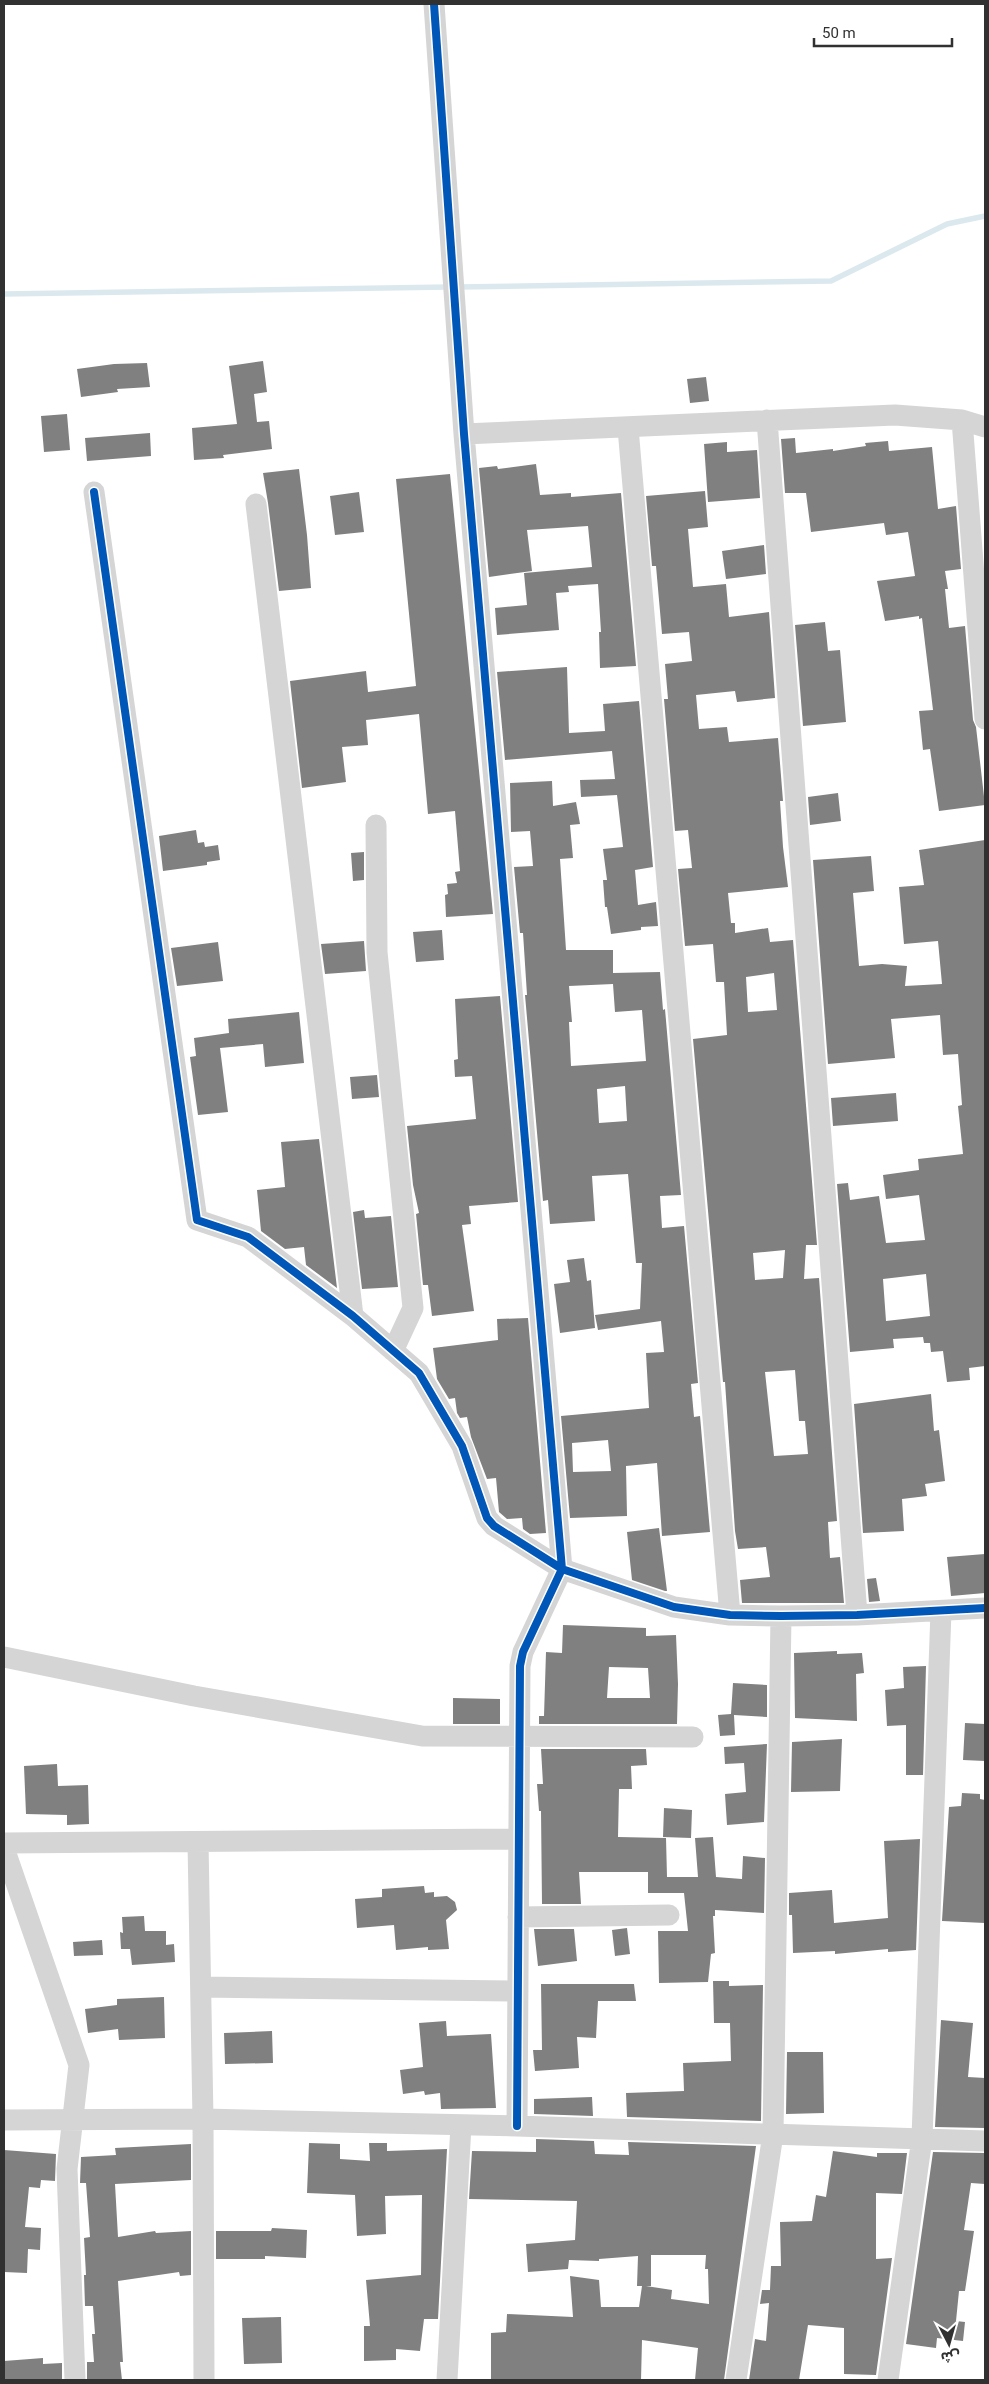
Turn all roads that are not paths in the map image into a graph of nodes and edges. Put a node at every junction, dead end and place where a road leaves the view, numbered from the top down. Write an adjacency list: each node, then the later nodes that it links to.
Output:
1 (434, 4): 6 (street)
2 (767, 420): 3 (street); 5 (street); 17 (street)
3 (962, 420): 4 (street); 9 (street)
4 (985, 427)
5 (628, 428): 6 (street); 16 (street)
6 (464, 434): 13 (street)
7 (94, 492): 11 (street)
8 (256, 504): 11 (street)
9 (985, 719)
10 (376, 825): 12 (street)
11 (353, 1316): 12 (street)
12 (393, 1351): 13 (street)
13 (562, 1569): 16 (street); 20 (street)
14 (985, 1608): 15 (street)
15 (941, 1611): 17 (street); 36 (street)
16 (730, 1615): 18 (street)
17 (857, 1615): 18 (street)
18 (781, 1616): 35 (street)
19 (4, 1657): 20 (street)
20 (519, 1736): 21 (street); 22 (street)
21 (693, 1737)
22 (518, 1839): 23 (street); 27 (street)
23 (198, 1842): 24 (street); 28 (street)
24 (4, 1843)
25 (4, 1848): 32 (street)
26 (668, 1915): 27 (street)
27 (518, 1917): 29 (street)
28 (201, 1987): 29 (street); 30 (street)
29 (518, 1990): 34 (street)
30 (203, 2119): 32 (street); 33 (street); 39 (street)
31 (4, 2120): 32 (street)
32 (72, 2121): 38 (street)
33 (461, 2125): 34 (street); 40 (street)
34 (517, 2126): 35 (street)
35 (773, 2134): 36 (street); 41 (street)
36 (922, 2138): 37 (street); 42 (street)
37 (985, 2141)
38 (75, 2380)
39 (204, 2380)
40 (448, 2380)
41 (736, 2380)
42 (888, 2380)

